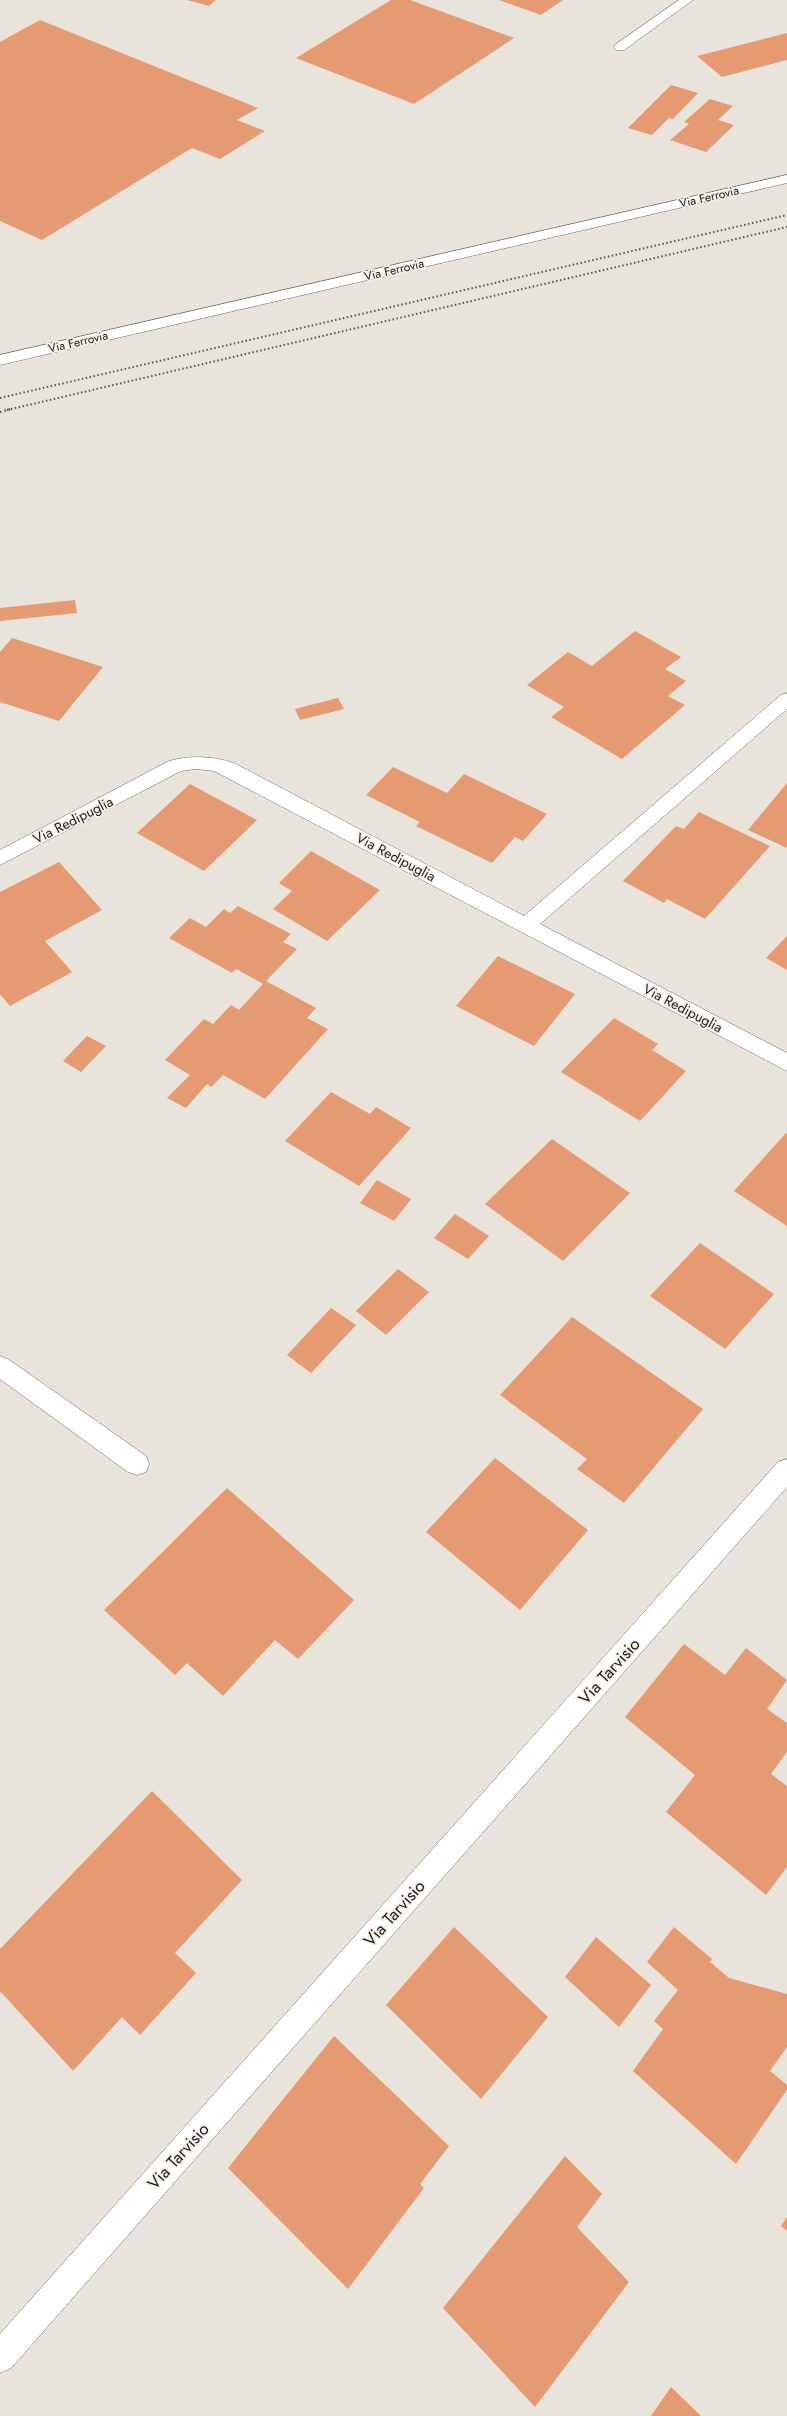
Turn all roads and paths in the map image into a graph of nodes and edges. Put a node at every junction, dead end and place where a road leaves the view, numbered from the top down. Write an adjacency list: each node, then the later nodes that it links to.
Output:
1 (687, 0): 2 (street)
2 (620, 47)
3 (787, 179): 4 (street, Via Ferrovia)
4 (0, 360)
5 (787, 699): 7 (street)
6 (0, 858): 7 (street, Via Redipuglia)
7 (526, 925): 8 (street, Via Redipuglia)
8 (787, 1063)
9 (0, 1366): 10 (street)
10 (138, 1464)
11 (787, 1470): 12 (street, Via Tarvisio)
12 (0, 2357)

